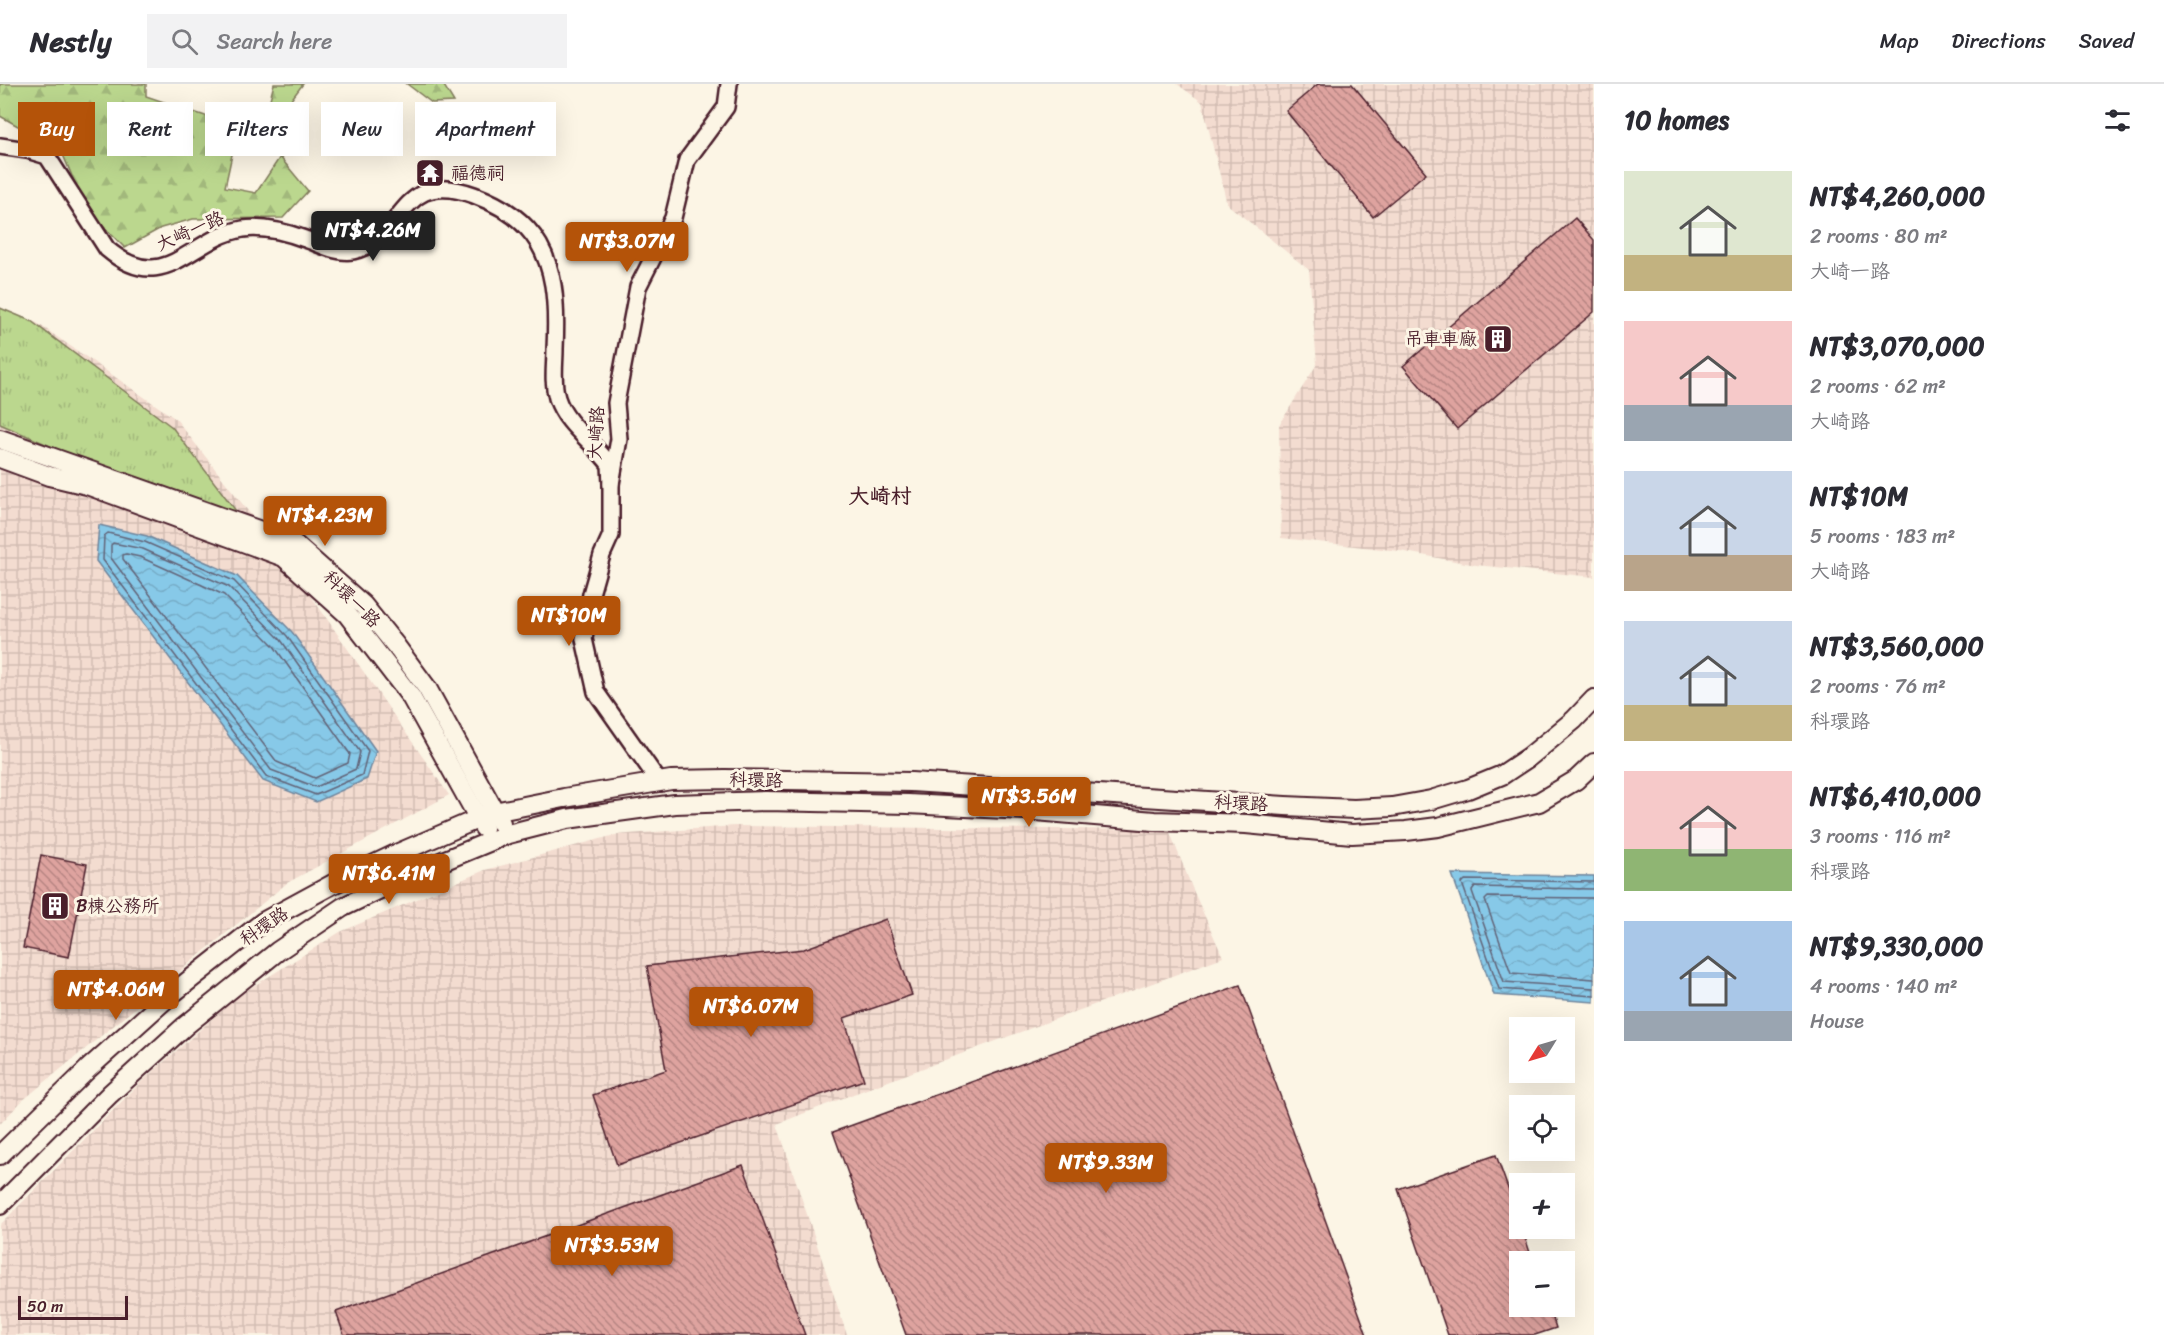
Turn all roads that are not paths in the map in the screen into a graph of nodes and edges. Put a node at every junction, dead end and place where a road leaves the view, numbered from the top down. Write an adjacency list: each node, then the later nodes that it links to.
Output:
1 (729, 84): 5 (street, 大崎路)
2 (0, 146): 5 (street, 大崎一路)
3 (0, 439): 9 (street, 科環一路)
4 (0, 458): 9 (street, 科環一路)
5 (611, 484): 8 (street, 大崎路)
6 (1594, 699): 8 (street, 科環路)
7 (1594, 763): 10 (street, 科環路)
8 (660, 783): 9 (street, 科環路)
9 (487, 815): 10 (street, 科環一路); 11 (street, 科環一路); 12 (street, 科環路)
10 (508, 834): 11 (street, 科環路)
11 (489, 841): 13 (street, 科環路)
12 (0, 1155)
13 (0, 1205)

